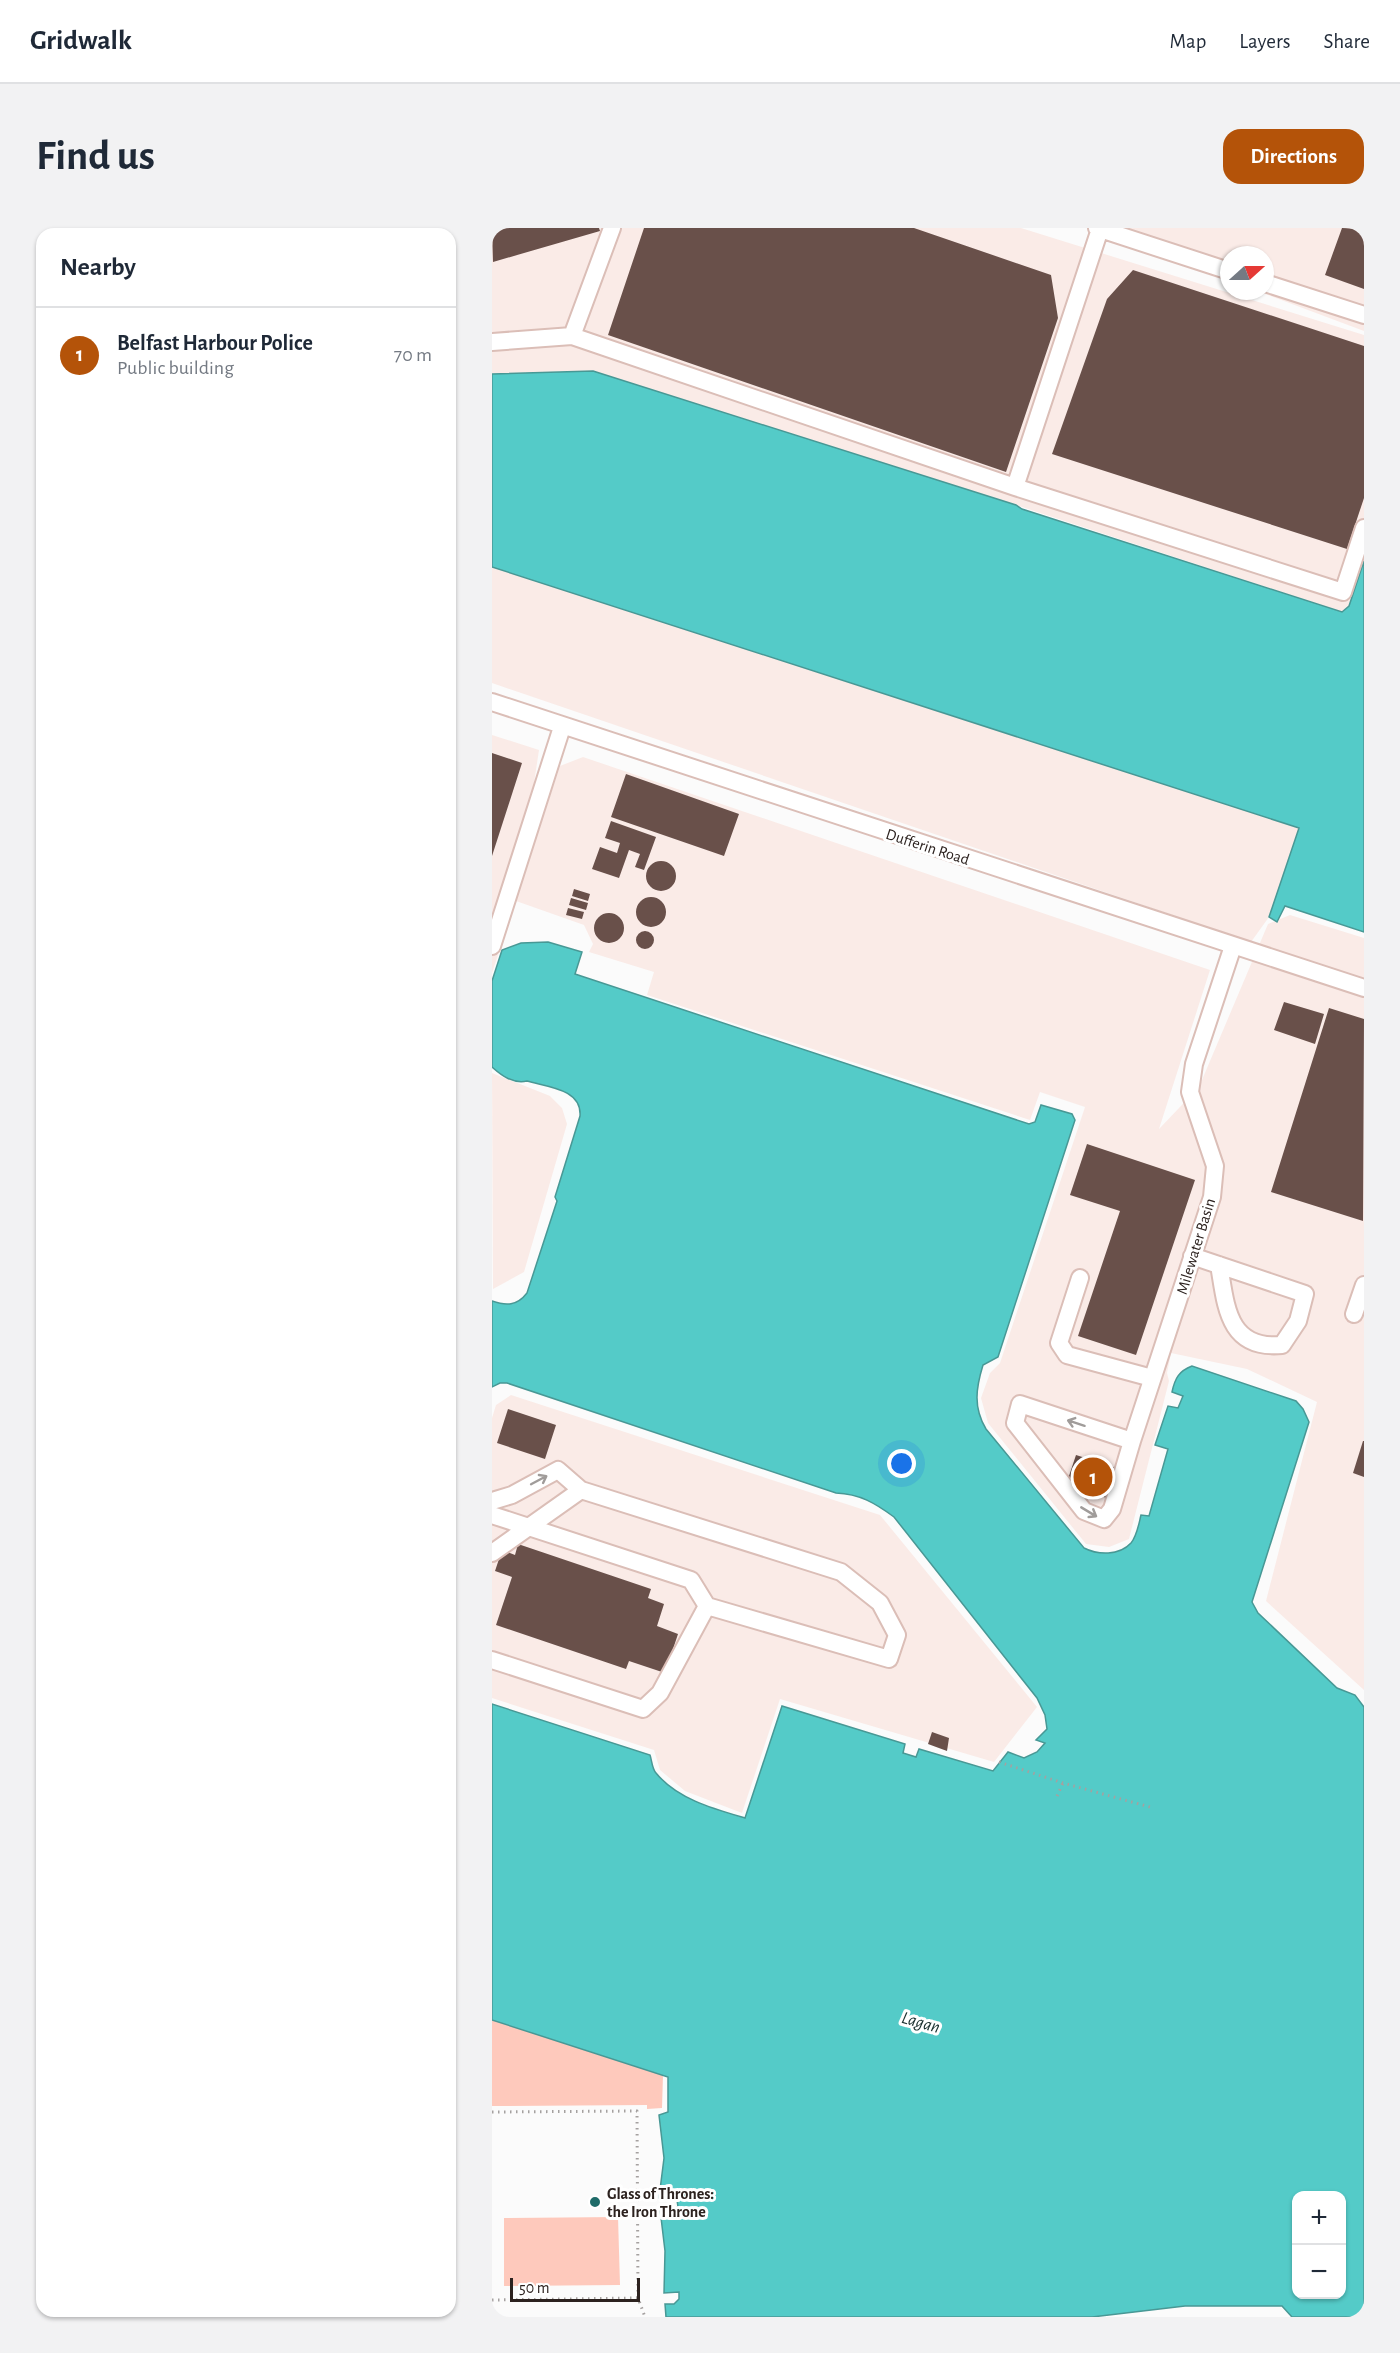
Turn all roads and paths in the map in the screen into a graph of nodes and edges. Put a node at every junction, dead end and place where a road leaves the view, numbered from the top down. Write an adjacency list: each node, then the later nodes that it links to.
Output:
1 (612, 228): 6 (street)
2 (1099, 229): 3 (street); 8 (street)
3 (1220, 268)
4 (1274, 286): 5 (street)
5 (1364, 315)
6 (572, 336): 7 (street); 8 (street)
7 (492, 342)
8 (1015, 487): 9 (street)
9 (1364, 528)
10 (492, 702): 11 (street, Dufferin Road)
11 (562, 727): 12 (street); 13 (street, Dufferin Road)
12 (492, 946)
13 (1233, 946): 14 (street, Dufferin Road); 15 (street, Milewater Basin)
14 (1364, 988)
15 (1192, 1256): 16 (street); 20 (street, Milewater Basin)
16 (1219, 1264): 16 (street)
17 (1080, 1278): 20 (street)
18 (1364, 1285): 19 (street)
19 (1354, 1314)
20 (1152, 1378): 21 (street, Milewater Basin)
21 (1132, 1441): 21 (street, Milewater Basin, one-way to 21)
22 (581, 1490): 23 (street, one-way to 22); 25 (street); 27 (street)
23 (492, 1501)
24 (492, 1515): 25 (street)
25 (531, 1527): 26 (street); 27 (street)
26 (492, 1553)
27 (707, 1606): 28 (street)
28 (492, 1660)
29 (999, 1762): 30 (path)
30 (1063, 1783): 31 (path); 32 (path)
31 (1057, 1796)
32 (1150, 1808)
33 (492, 2112): 34 (path)
34 (638, 2298): 35 (path); 36 (path)
35 (492, 2300)
36 (645, 2317)

